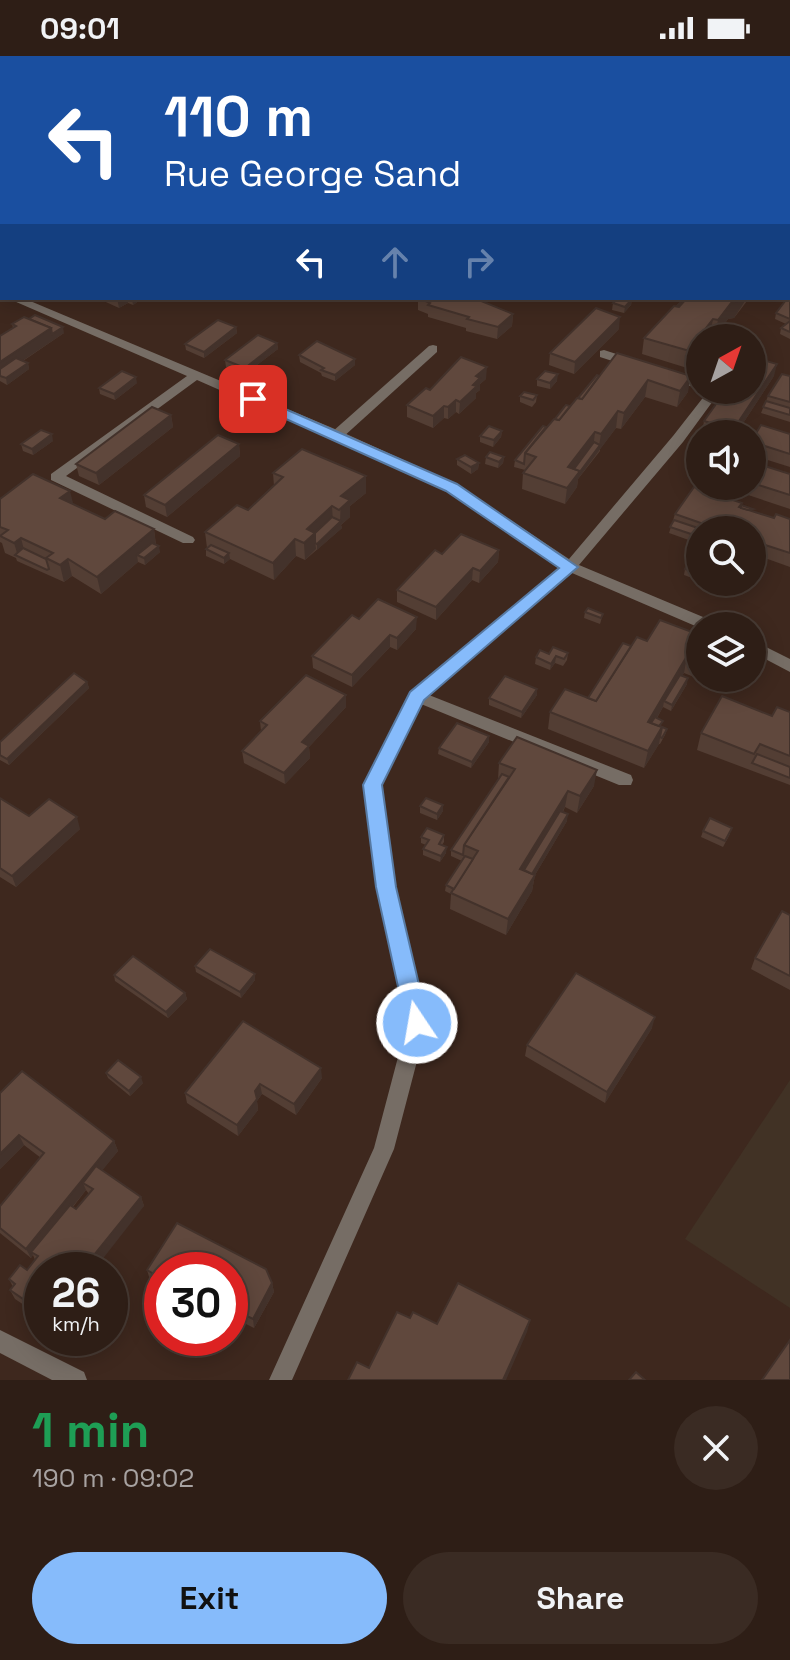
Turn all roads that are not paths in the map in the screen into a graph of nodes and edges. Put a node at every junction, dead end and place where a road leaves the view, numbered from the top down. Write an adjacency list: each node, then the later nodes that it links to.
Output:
1 (18, 300): 6 (street)
2 (433, 349): 9 (street)
3 (604, 354): 4 (street)
4 (645, 367)
5 (659, 372): 7 (street)
6 (196, 375): 9 (street); 10 (street)
7 (686, 381)
8 (704, 404): 11 (street)
9 (337, 435): 11 (street)
10 (188, 540)
11 (570, 567): 12 (street); 15 (street)
12 (686, 616)
13 (766, 653): 14 (street)
14 (790, 666)
15 (417, 696): 16 (street); 19 (street)
16 (625, 780)
17 (0, 1341): 18 (street)
18 (76, 1380)
19 (280, 1380)

